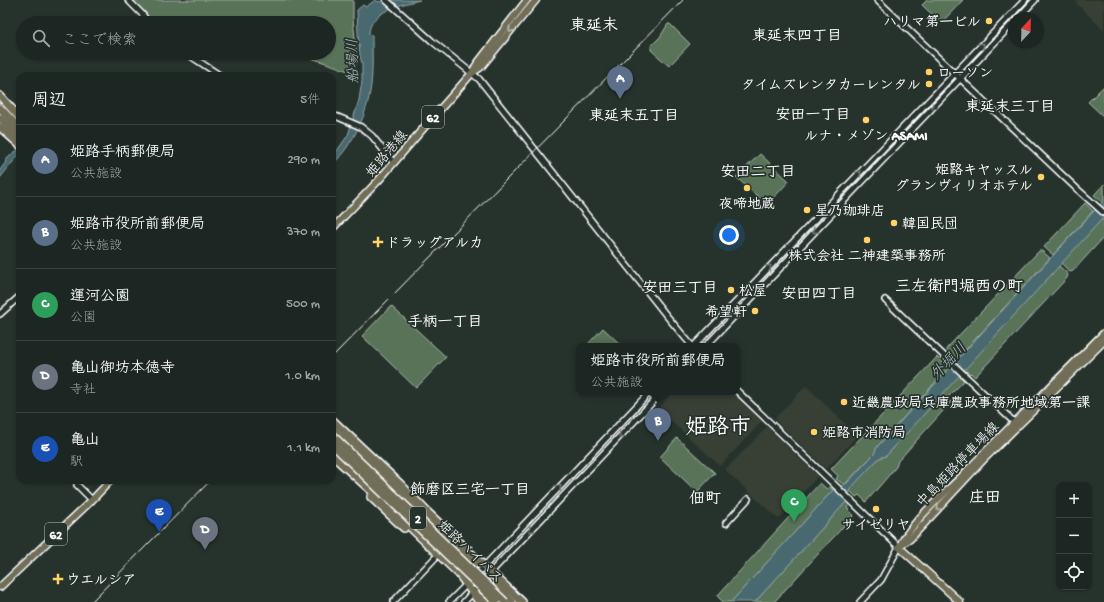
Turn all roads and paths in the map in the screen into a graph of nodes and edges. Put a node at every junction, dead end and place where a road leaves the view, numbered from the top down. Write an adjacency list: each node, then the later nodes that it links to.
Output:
1 (128, 0): 9 (street)
2 (386, 0): 13 (street)
3 (527, 0): 13 (main road, 姫路港線 / 62)
4 (536, 0): 13 (main road, 姫路港線 / 62, one-way to 13)
5 (877, 0): 14 (street)
6 (1025, 0): 14 (street, one-way to 6)
7 (1035, 0): 8 (street)
8 (1024, 12)
9 (144, 16)
10 (1008, 28): 15 (street)
11 (197, 60): 12 (street)
12 (216, 72)
13 (472, 73): 23 (main road, 姫路港線 / 62); 31 (street)
14 (955, 73): 15 (street); 32 (street, one-way to 14)
15 (961, 78): 24 (street); 33 (street, one-way to 33)
16 (0, 96): 18 (highway)
17 (0, 108): 22 (highway)
18 (16, 114)
19 (336, 116): 23 (street)
20 (0, 119): 22 (highway)
21 (0, 127): 22 (highway)
22 (15, 132)
23 (394, 163): 25 (main road, 姫路港線 / 62)
24 (1104, 212)
25 (336, 225)
26 (16, 300): 28 (street)
27 (885, 300): 38 (street)
28 (0, 314)
29 (1104, 333): 38 (main road, 中島姫路停車場線)
30 (1104, 341): 38 (main road, 中島姫路停車場線)
31 (691, 343)
32 (696, 343)
33 (709, 343)
34 (740, 394): 53 (street)
35 (647, 395): 55 (street, one-way to 35)
36 (659, 395): 56 (street, one-way to 56)
37 (336, 424): 55 (highway)
38 (1016, 424): 53 (main road, 中島姫路停車場線)
39 (336, 429): 46 (highway)
40 (336, 433): 46 (highway)
41 (336, 439): 66 (highway, 姫路バイパス / 2, bridge)
42 (336, 448): 65 (highway, 姫路バイパス / 2, bridge)
43 (336, 454): 47 (highway)
44 (336, 459): 47 (highway)
45 (336, 463): 54 (highway)
46 (375, 468): 55 (highway)
47 (361, 481): 57 (highway)
48 (107, 484): 51 (main road, 62)
49 (77, 485): 51 (street)
50 (748, 499): 52 (street)
51 (92, 500): 58 (main road, 62)
52 (726, 522)
53 (899, 547): 69 (street); 70 (main road)
54 (435, 558): 57 (highway); 60 (street)
55 (484, 567): 56 (highway); 57 (street)
56 (490, 572): 59 (street); 67 (highway); 68 (highway)
57 (466, 585): 59 (highway); 61 (street)
58 (0, 588)
59 (473, 593): 62 (street); 63 (highway); 64 (highway)
60 (393, 602)
61 (450, 602)
62 (464, 602)
63 (479, 602)
64 (486, 602)
65 (496, 602)
66 (505, 602)
67 (512, 602)
68 (522, 602)
69 (860, 602)
70 (960, 602)

